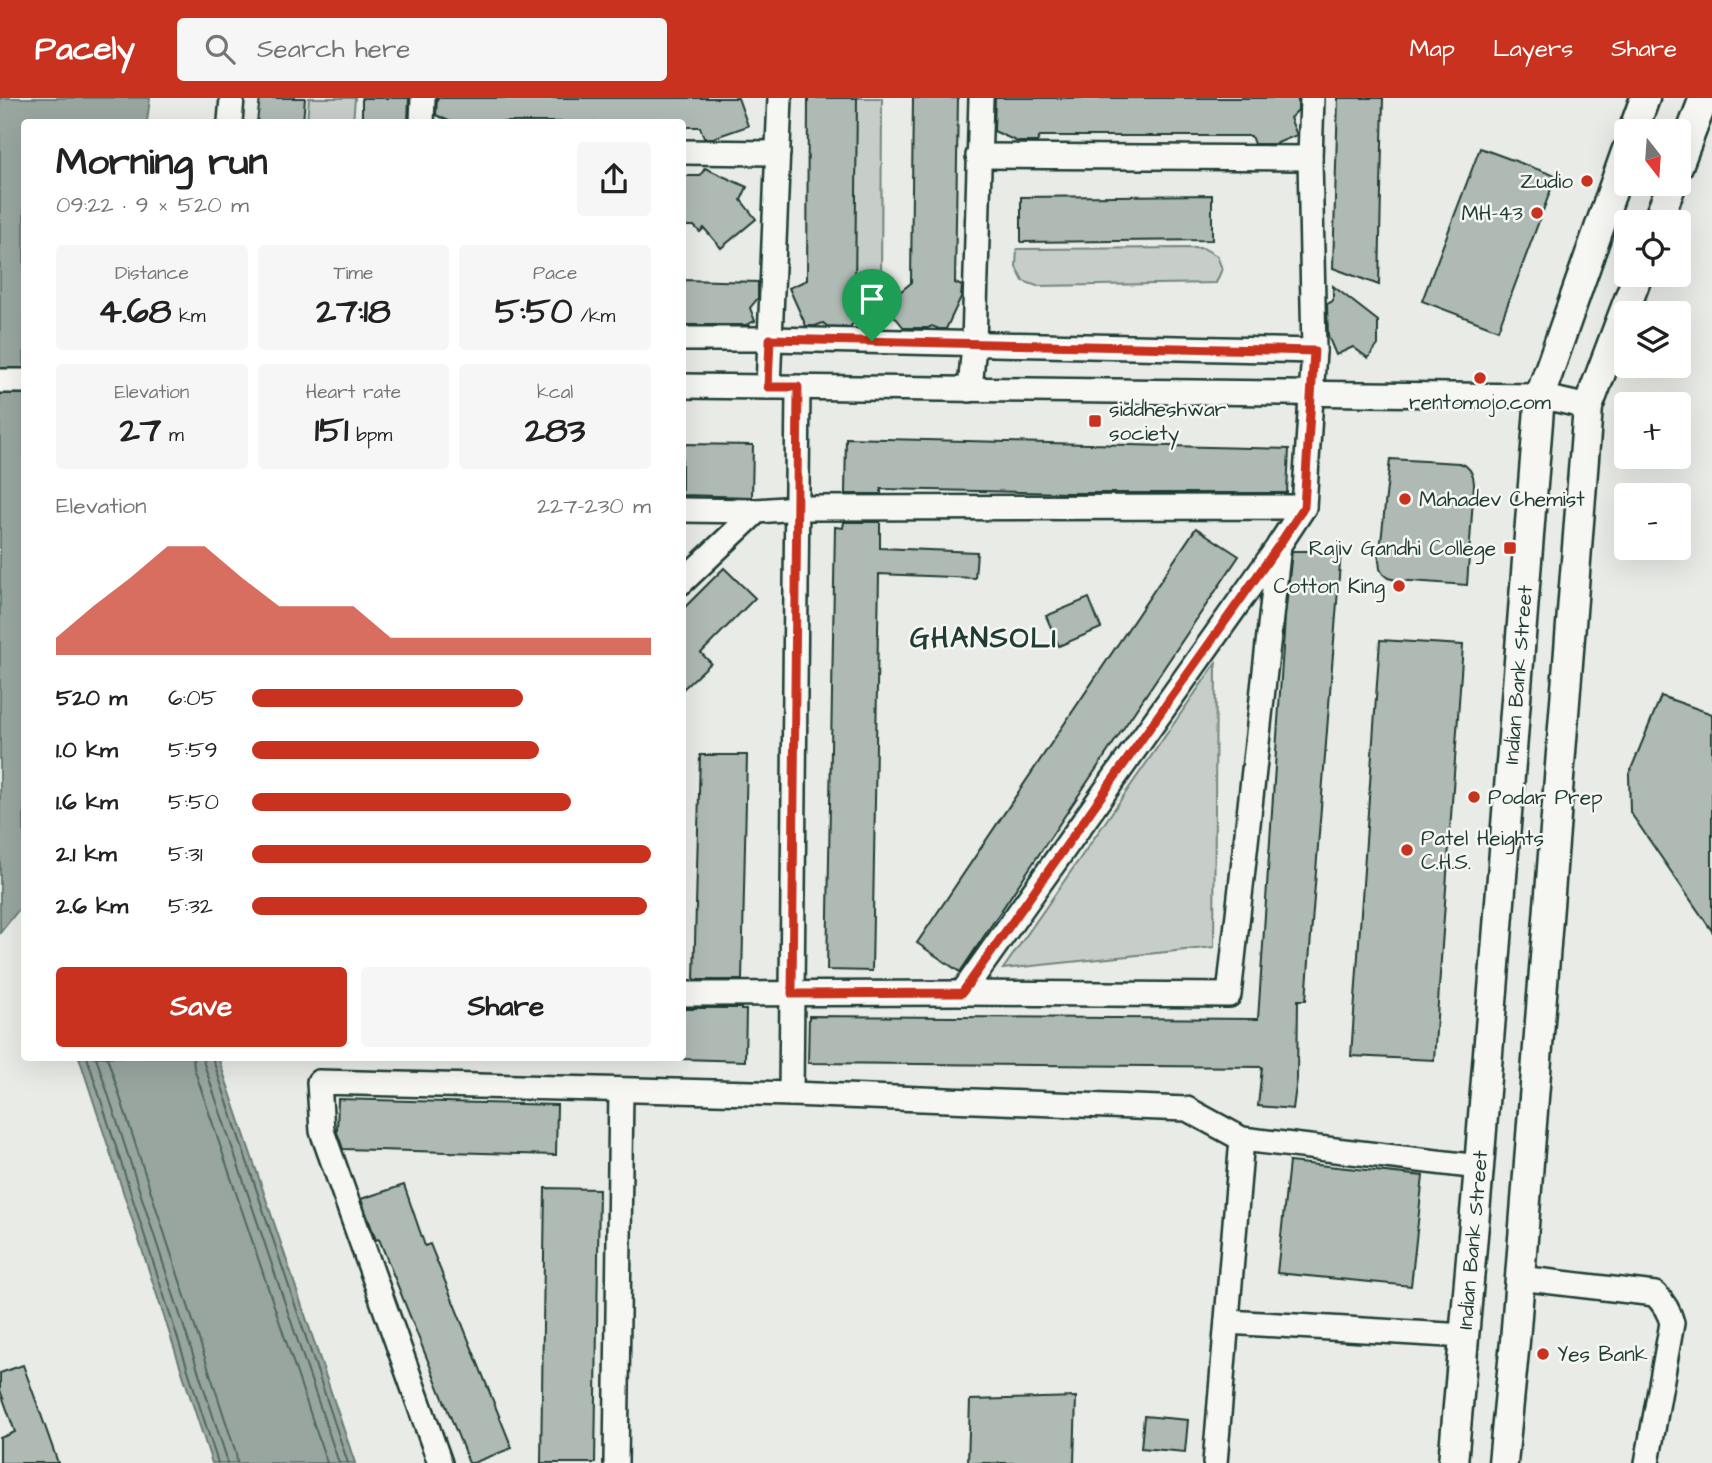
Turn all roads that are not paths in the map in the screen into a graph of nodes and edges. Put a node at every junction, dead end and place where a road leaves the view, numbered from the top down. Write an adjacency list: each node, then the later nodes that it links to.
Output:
1 (232, 98): 8 (street)
2 (423, 98): 9 (street)
3 (780, 98): 13 (street)
4 (981, 98): 14 (street)
5 (1312, 98): 15 (street)
6 (1645, 98): 10 (street)
7 (1704, 98): 11 (street)
8 (230, 119)
9 (422, 119)
10 (1637, 119)
11 (1691, 132)
12 (686, 152): 13 (street)
13 (778, 153): 19 (street)
14 (978, 156): 15 (street); 20 (street)
15 (1310, 158): 21 (street)
16 (1614, 186): 29 (street, Indian Bank Street)
17 (1633, 287): 30 (street)
18 (686, 339): 19 (street)
19 (770, 339): 20 (street); 25 (street)
20 (974, 344): 21 (street); 27 (street)
21 (1314, 351): 28 (street)
22 (0, 381): 23 (street)
23 (21, 381)
24 (686, 386): 25 (street)
25 (768, 387): 26 (street)
26 (798, 387): 27 (street); 32 (street)
27 (970, 390): 28 (street)
28 (1312, 393): 29 (street); 31 (street)
29 (1539, 396): 30 (street); 43 (street, Indian Bank Street)
30 (1588, 407): 44 (street)
31 (1304, 507): 32 (street); 35 (street)
32 (797, 508): 34 (street); 39 (street)
33 (686, 510): 34 (street)
34 (757, 511): 36 (street)
35 (1279, 545): 37 (street); 37 (street)
36 (686, 578)
37 (962, 993): 39 (street)
38 (686, 994): 39 (street)
39 (792, 994): 41 (street)
40 (621, 1090): 41 (street); 47 (street); 48 (street)
41 (791, 1094): 42 (street)
42 (1242, 1139): 43 (street); 45 (street)
43 (1479, 1167): 46 (street, Indian Bank Street)
44 (1520, 1278): 51 (street); 52 (street)
45 (1227, 1322): 46 (street); 49 (street)
46 (1465, 1336): 50 (street, Indian Bank Street)
47 (440, 1463)
48 (616, 1463)
49 (1215, 1463)
50 (1452, 1463)
51 (1503, 1463)
52 (1647, 1463)

